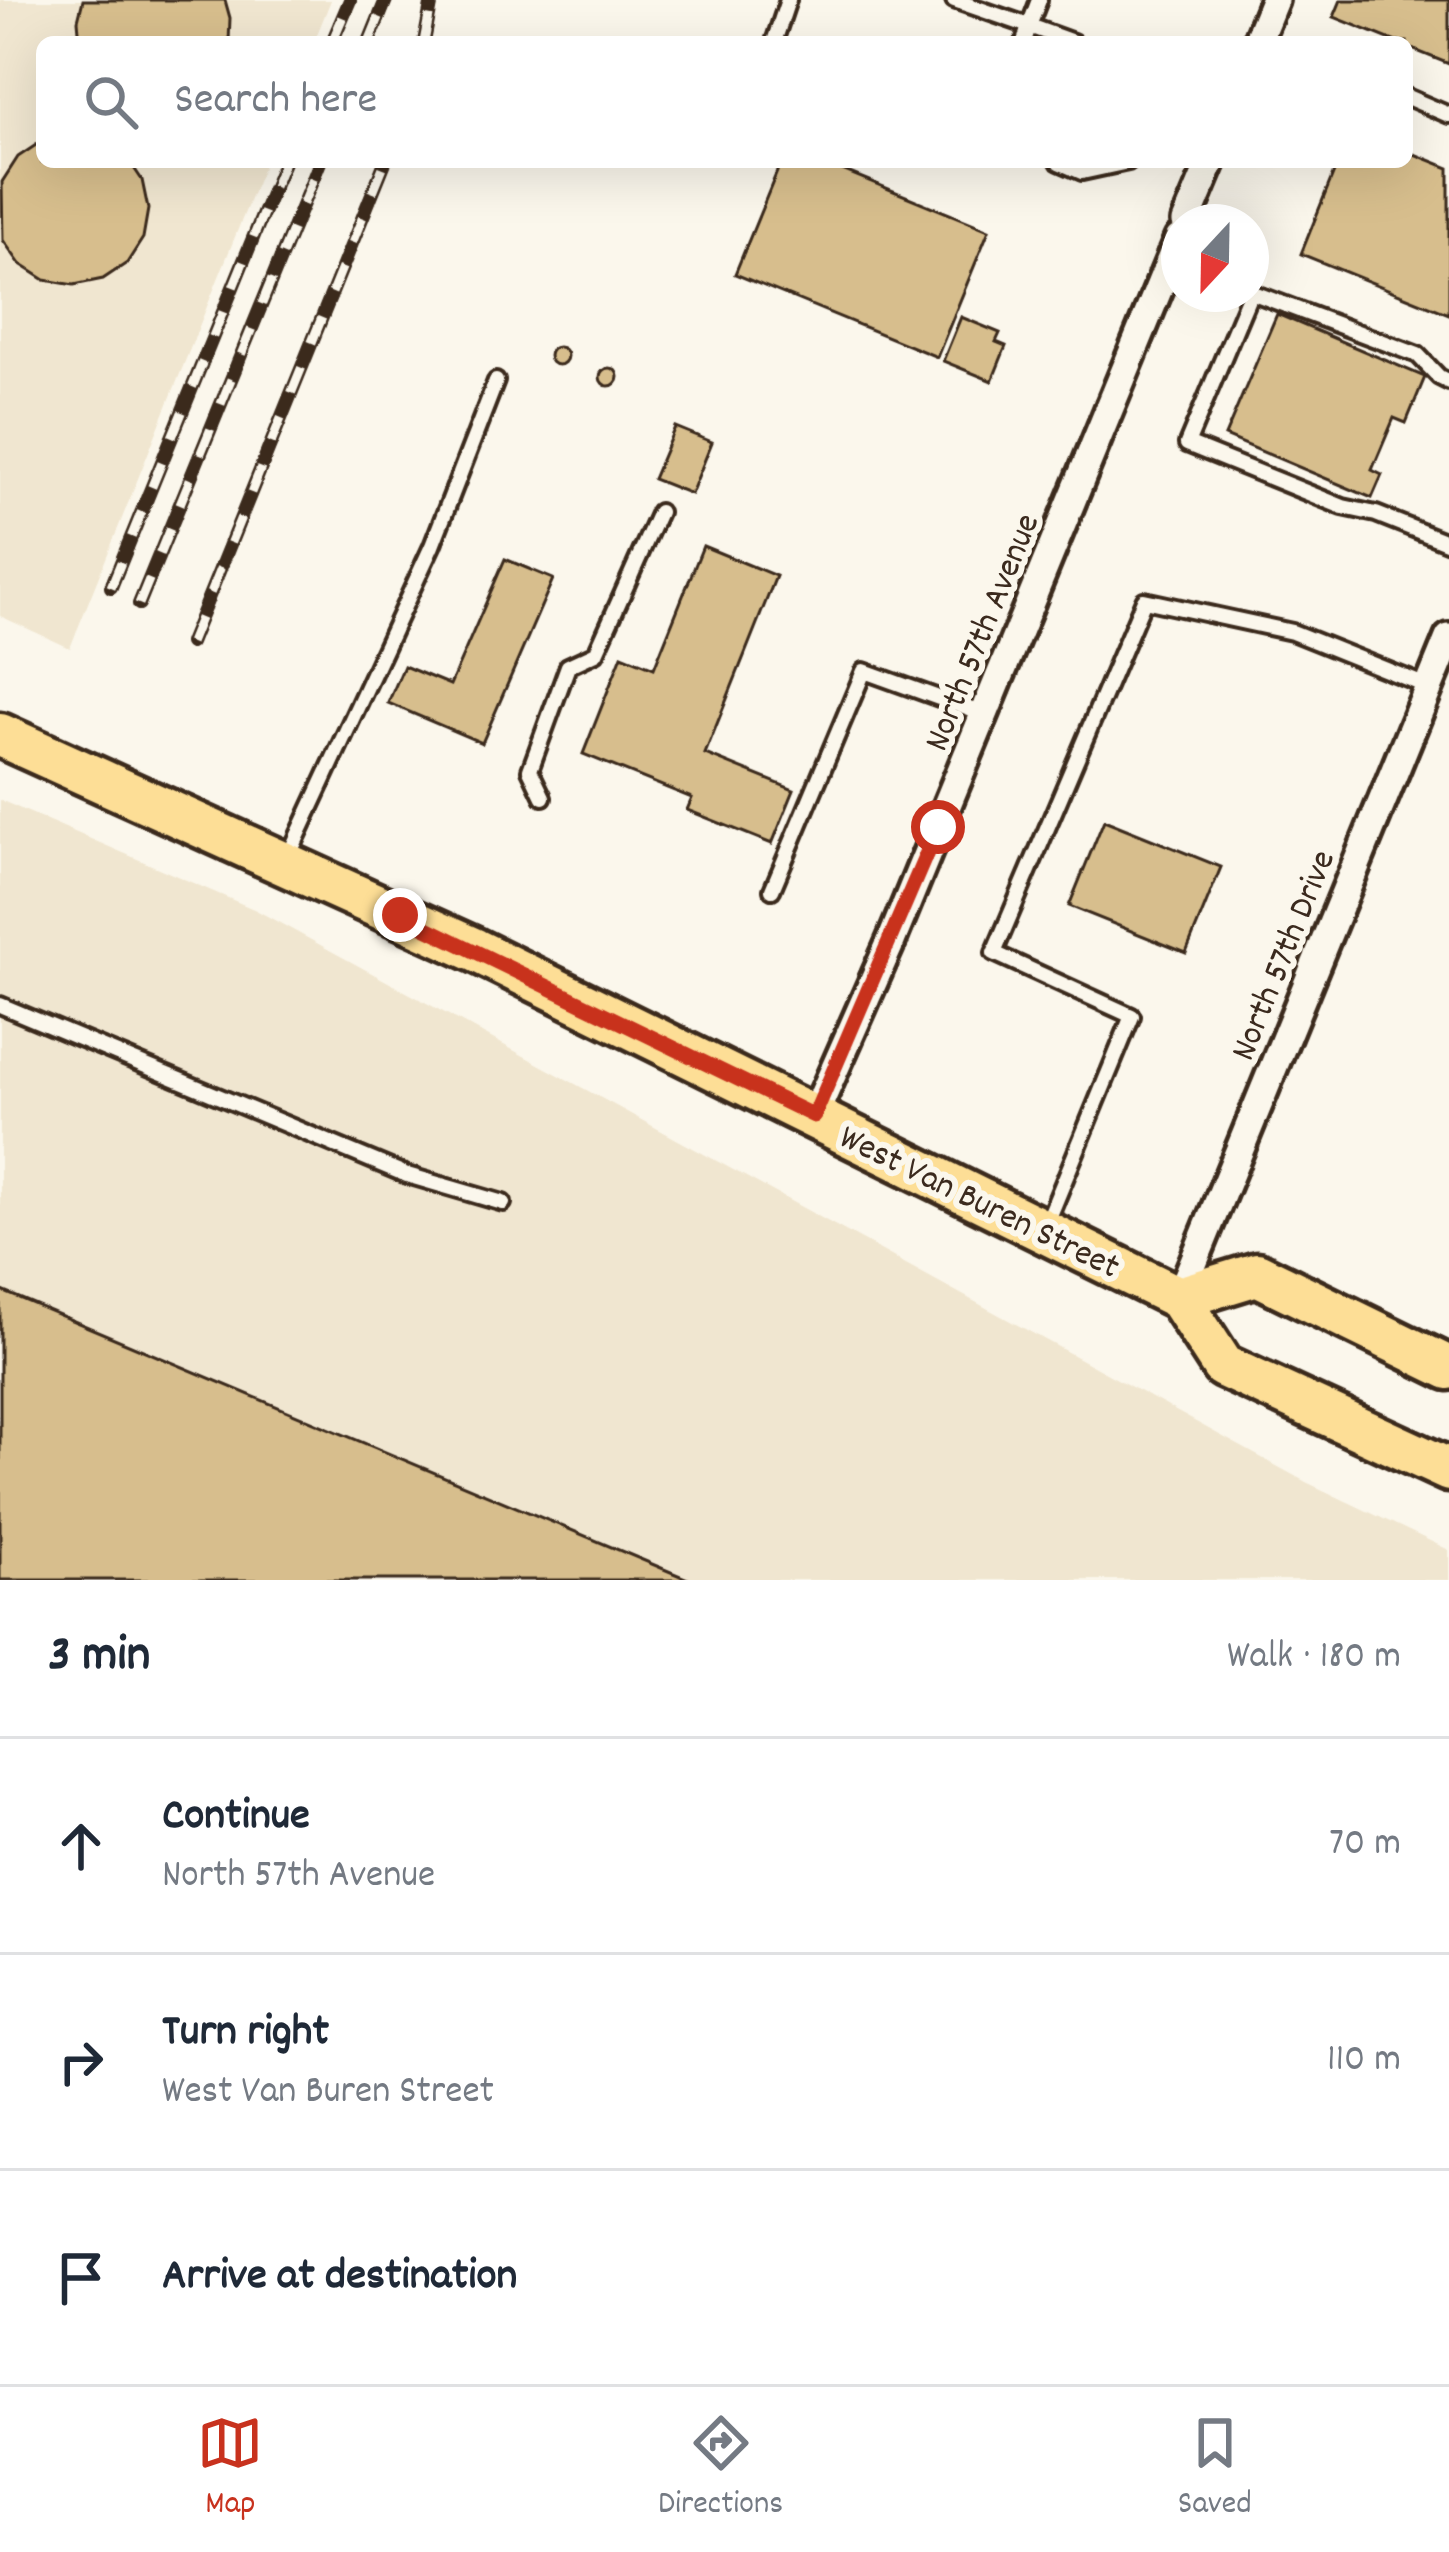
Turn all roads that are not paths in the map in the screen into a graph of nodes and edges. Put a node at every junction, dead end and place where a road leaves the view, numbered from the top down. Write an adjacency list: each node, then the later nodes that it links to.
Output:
1 (788, 0): 6 (lane)
2 (954, 0): 5 (lane)
3 (1039, 0): 5 (lane)
4 (1274, 0): 7 (street)
5 (1026, 34)
6 (776, 36)
7 (1259, 36)
8 (1413, 100): 9 (lane)
9 (1449, 115)
10 (1204, 168): 11 (street)
11 (1192, 204)
12 (1161, 283): 21 (street, North 57th Avenue)
13 (1269, 300): 16 (lane)
14 (1243, 312): 18 (lane)
15 (496, 382): 24 (lane)
16 (1449, 382)
17 (659, 512): 23 (lane)
18 (1449, 543)
19 (1449, 638): 20 (street, North 57th Drive)
20 (1429, 687): 29 (lane); 30 (street, North 57th Drive)
21 (983, 714): 25 (lane); 27 (street, North 57th Avenue)
22 (0, 734): 24 (main road, West Van Buren Street)
23 (543, 797)
24 (286, 861): 27 (main road, West Van Buren Street)
25 (772, 890)
26 (0, 1005): 28 (lane)
27 (814, 1116): 29 (main road, West Van Buren Street)
28 (503, 1203)
29 (1045, 1230): 30 (main road, West Van Buren Street)
30 (1179, 1298): 31 (main road); 32 (main road)
31 (1449, 1369)
32 (1449, 1470)

